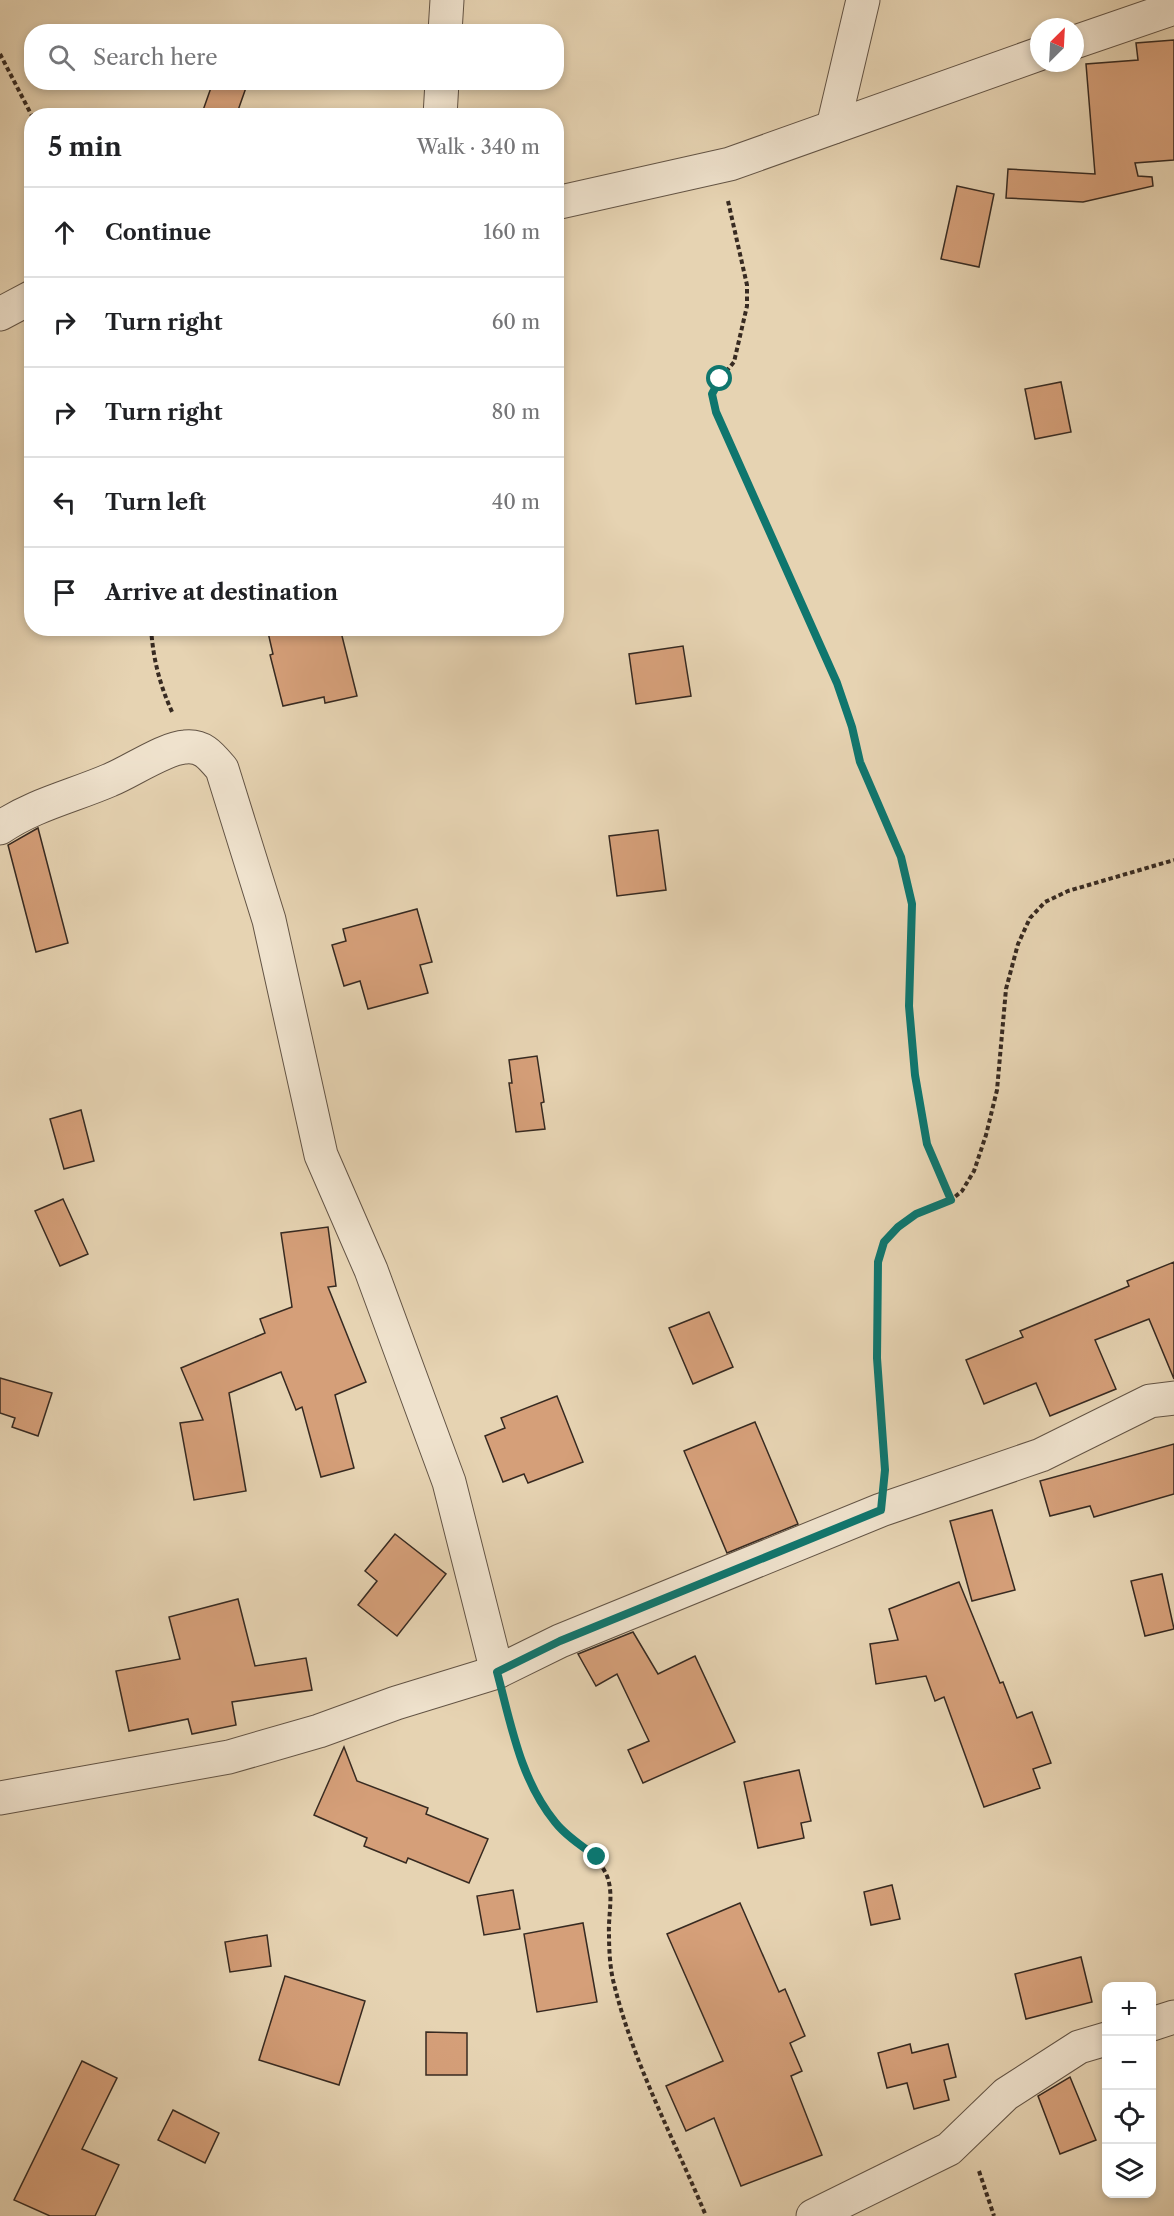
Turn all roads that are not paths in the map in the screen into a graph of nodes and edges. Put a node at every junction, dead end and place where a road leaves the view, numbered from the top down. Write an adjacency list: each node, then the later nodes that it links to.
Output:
1 (447, 0): 4 (street)
2 (863, 0): 9 (street)
3 (1174, 8): 5 (street)
4 (446, 24)
5 (1084, 39)
6 (1030, 57): 9 (street)
7 (442, 90): 8 (street)
8 (440, 108)
9 (833, 127): 10 (street)
10 (564, 201)
11 (24, 301): 12 (street)
12 (0, 314)
13 (0, 828): 15 (street)
14 (1174, 1398): 15 (street)
15 (497, 1672): 16 (street)
16 (0, 1798)
17 (1174, 2017): 18 (street)
18 (1156, 2023)
19 (1102, 2040): 20 (street)
20 (813, 2216)

